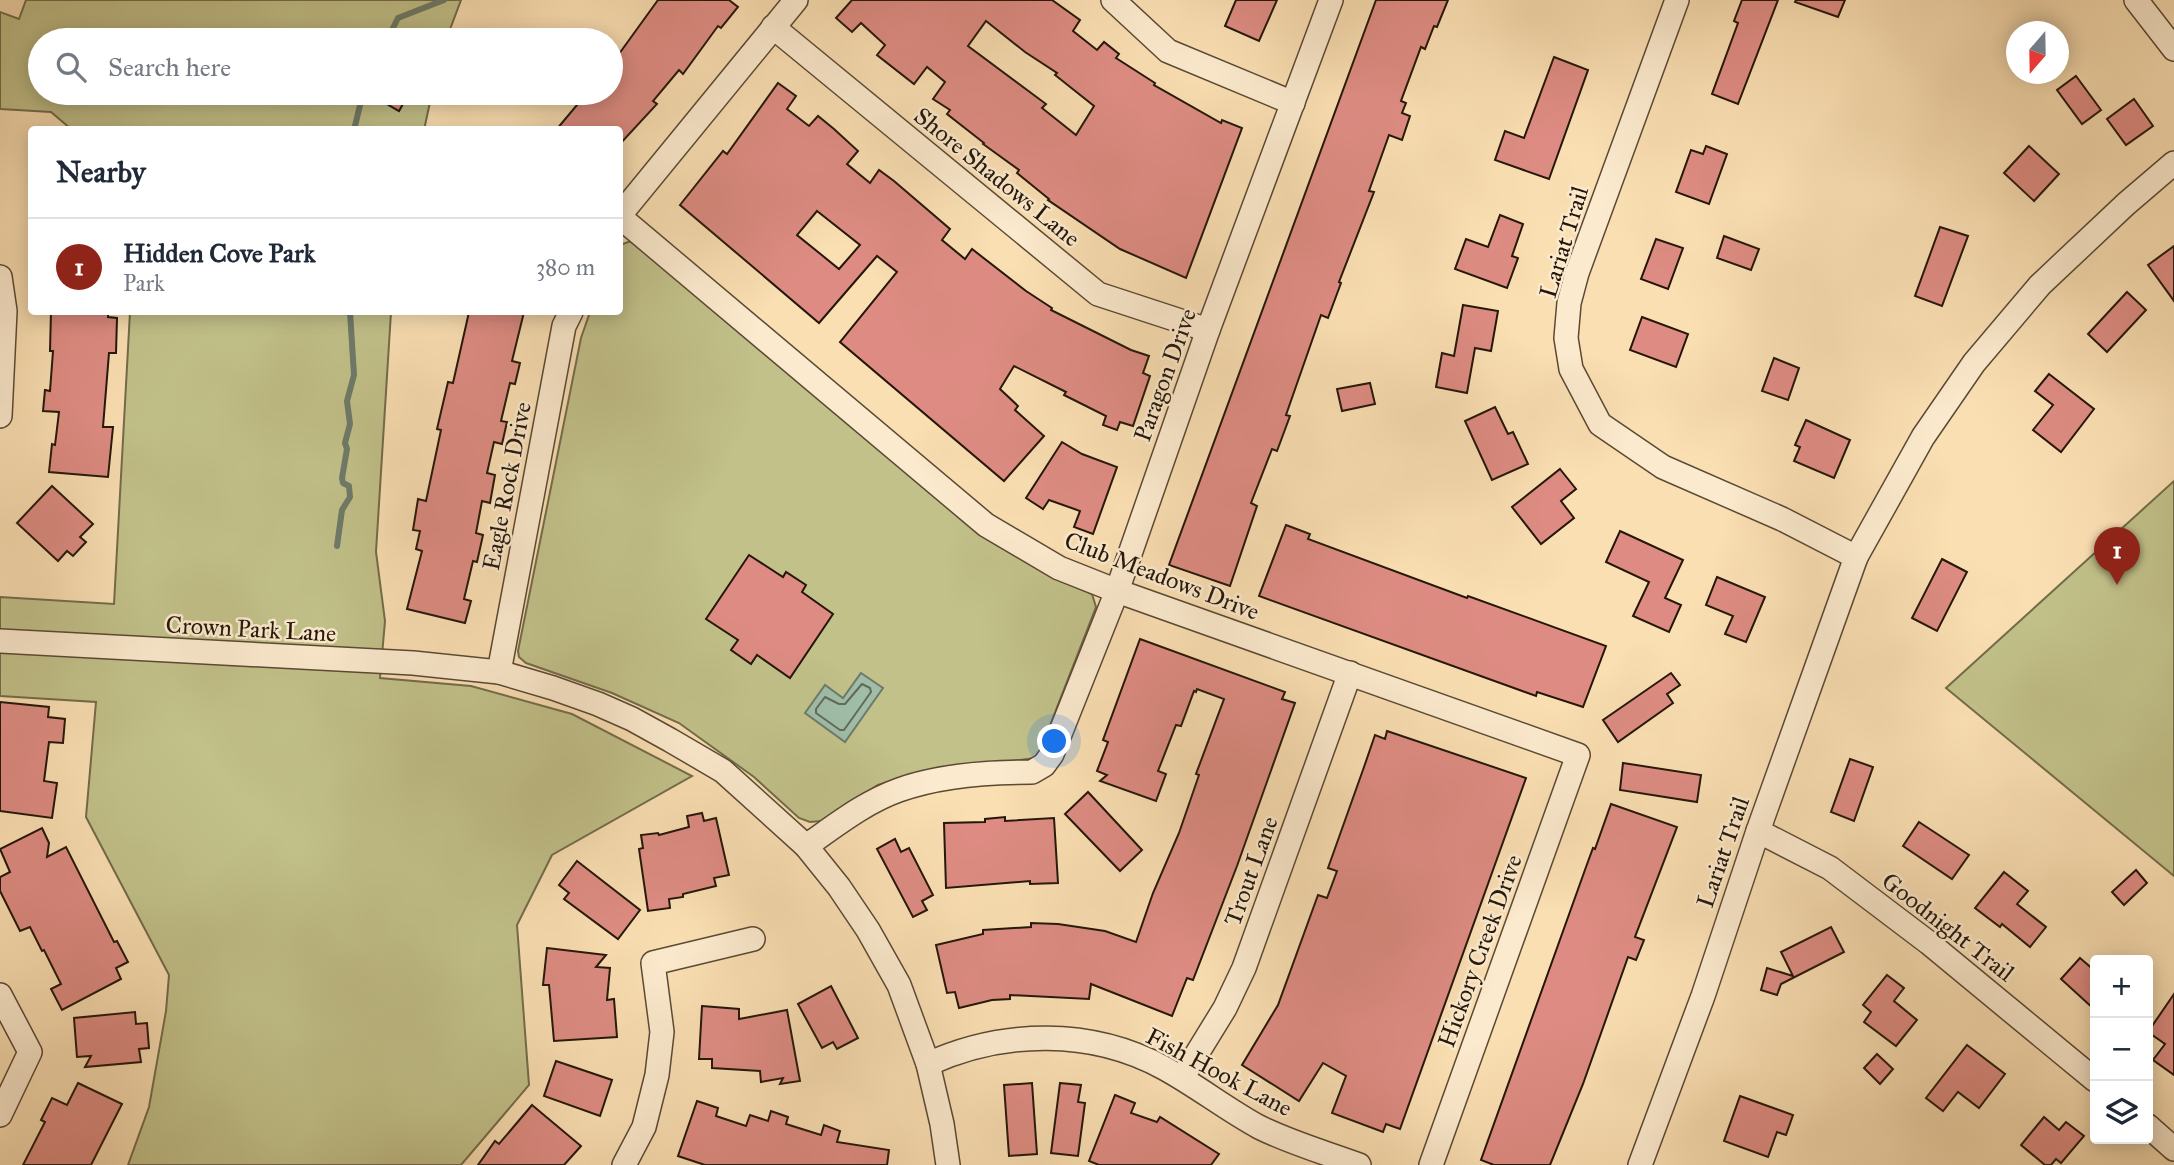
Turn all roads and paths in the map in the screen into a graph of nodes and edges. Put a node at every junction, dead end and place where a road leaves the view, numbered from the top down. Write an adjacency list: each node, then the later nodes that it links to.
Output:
1 (796, 0): 6 (street)
2 (1113, 0): 8 (street)
3 (1331, 0): 8 (street, Paragon Drive)
4 (1676, 0): 16 (street, Lariat Trail)
5 (2136, 0): 7 (street)
6 (773, 27): 10 (street); 14 (street, Shore Shadows Lane)
7 (2174, 49)
8 (1293, 103): 14 (street, Paragon Drive)
9 (2174, 163): 16 (street, Lariat Trail)
10 (623, 212)
11 (623, 219): 17 (street, Club Meadows Drive)
12 (0, 277): 15 (street)
13 (570, 315): 19 (street, Eagle Rock Drive)
14 (1208, 331): 17 (street, Paragon Drive)
15 (0, 416)
16 (1856, 556): 22 (street, Lariat Trail)
17 (1117, 591): 20 (street, Club Meadows Drive); 23 (street, Paragon Drive)
18 (0, 641): 19 (street, Crown Park Lane)
19 (499, 673): 23 (street, Crown Park Lane)
20 (1350, 673): 21 (street, Club Meadows Drive); 28 (street, Trout Lane)
21 (1578, 755): 35 (street, Hickory Creek Drive)
22 (1758, 831): 27 (street, Goodnight Trail); 36 (street, Lariat Trail)
23 (806, 846): 26 (street, Crown Park Lane)
24 (754, 939): 32 (street)
25 (0, 995): 29 (street)
26 (928, 1064): 28 (street, Fish Hook Lane); 33 (street, Crown Park Lane)
27 (2090, 1076)
28 (1182, 1078): 34 (street, Fish Hook Lane)
29 (0, 1115)
30 (2153, 1130): 31 (street)
31 (2174, 1149)
32 (624, 1165)
33 (947, 1165)
34 (1359, 1165)
35 (1431, 1165)
36 (1640, 1165)

